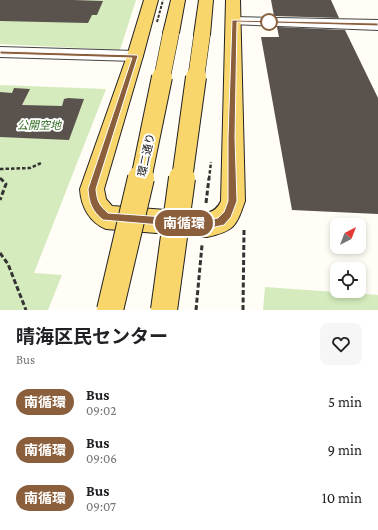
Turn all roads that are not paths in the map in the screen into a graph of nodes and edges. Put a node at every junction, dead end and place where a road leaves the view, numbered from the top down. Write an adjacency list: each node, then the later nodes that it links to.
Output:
1 (151, 0): 7 (main road)
2 (178, 0): 8 (main road, 環二通り, bridge)
3 (206, 0): 9 (main road, bridge)
4 (234, 10): 5 (street); 7 (main road)
5 (378, 25)
6 (0, 52): 7 (street)
7 (135, 56)
8 (110, 310)
9 (164, 310)

